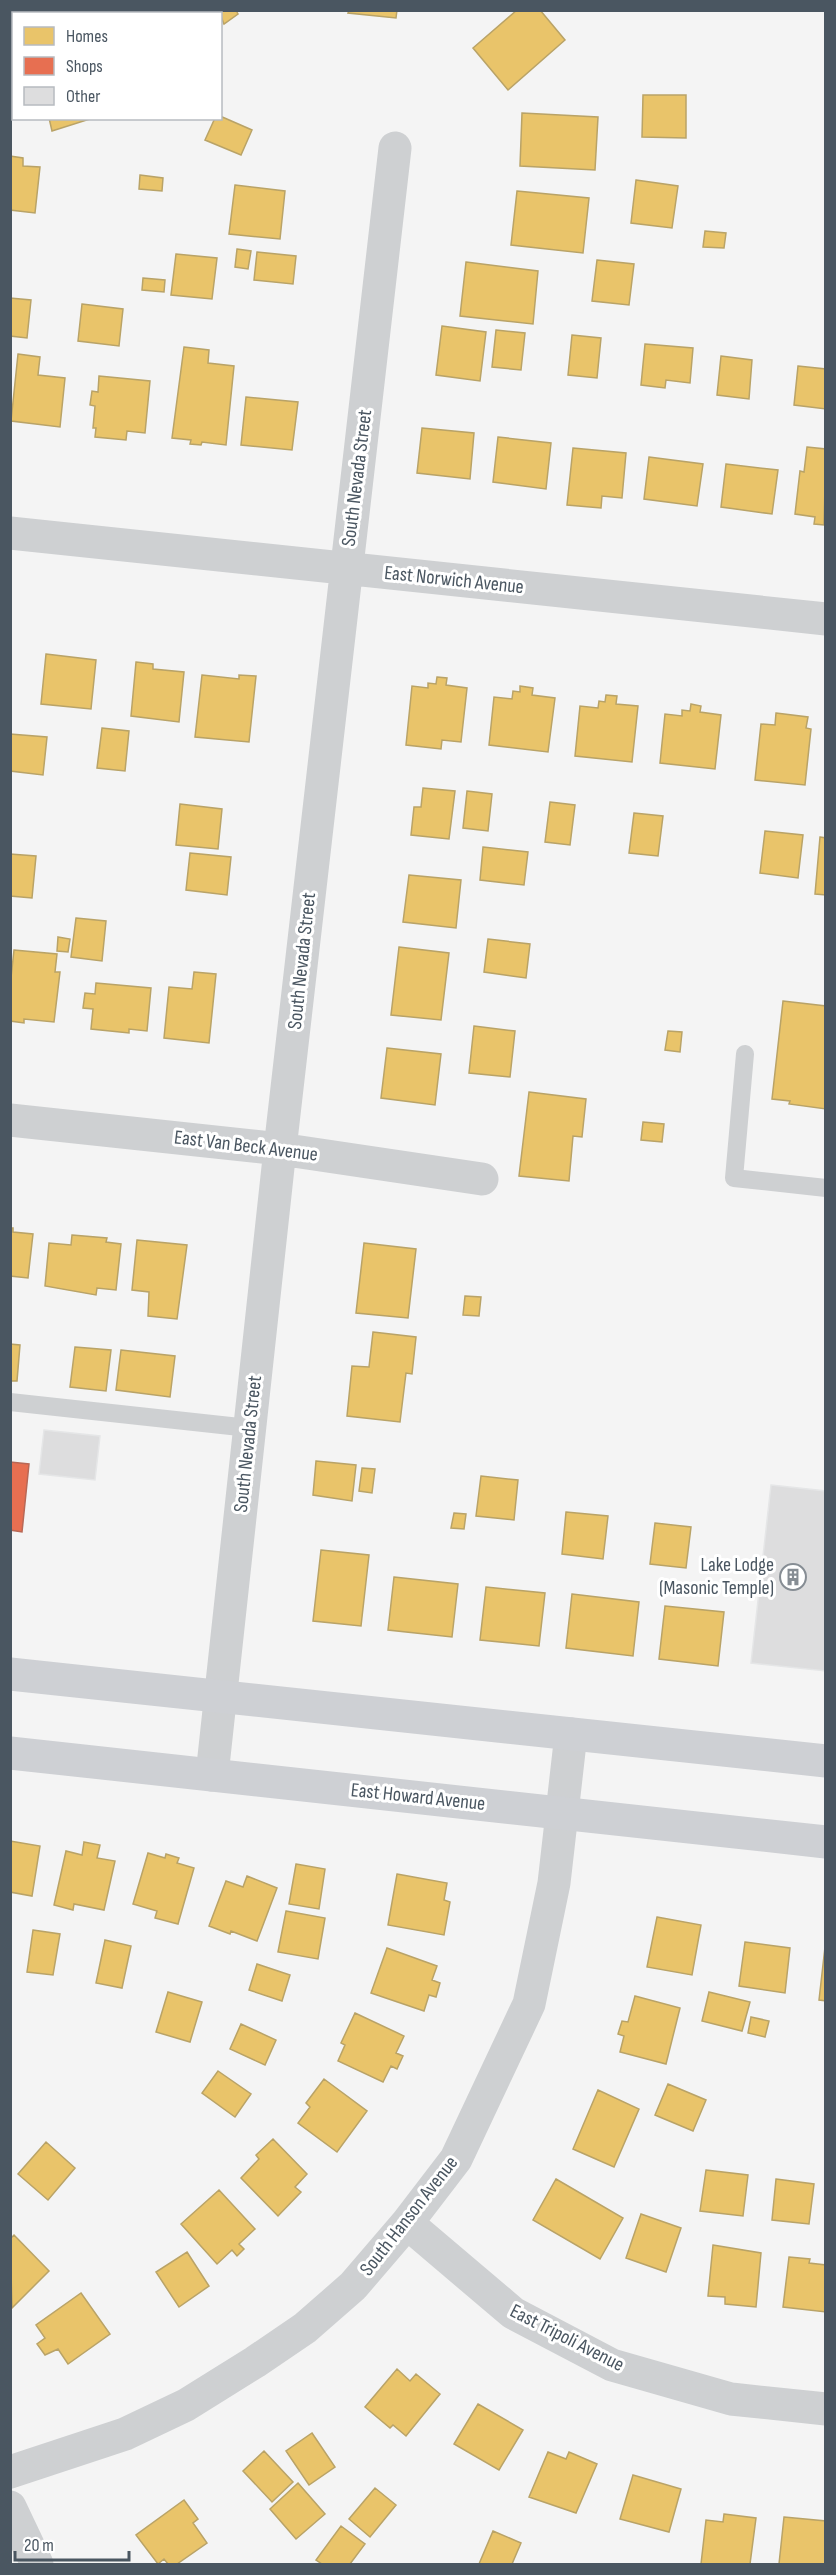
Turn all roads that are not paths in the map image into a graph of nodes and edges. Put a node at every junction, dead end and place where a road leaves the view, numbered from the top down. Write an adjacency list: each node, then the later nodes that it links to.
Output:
1 (395, 147): 3 (street, South Nevada Street)
2 (10, 533): 3 (street, East Norwich Avenue)
3 (346, 568): 4 (street, East Norwich Avenue); 7 (street, South Nevada Street)
4 (825, 619)
5 (745, 1054): 9 (lane)
6 (10, 1119): 7 (street, East Van Beck Avenue)
7 (280, 1149): 8 (street, East Van Beck Avenue); 11 (street, South Nevada Street)
8 (482, 1179)
9 (825, 1188)
10 (10, 1402): 11 (lane)
11 (249, 1428): 13 (street, South Nevada Street)
12 (10, 1674): 13 (main road)
13 (219, 1696): 14 (main road); 17 (street, South Nevada Street)
14 (571, 1734): 16 (main road); 18 (street, South Hanson Avenue)
15 (10, 1753): 17 (main road, East Howard Avenue)
16 (825, 1761)
17 (212, 1775): 18 (main road, East Howard Avenue)
18 (563, 1813): 19 (main road, East Howard Avenue); 20 (street, South Hanson Avenue)
19 (825, 1842)
20 (407, 2223): 21 (street, East Tripoli Avenue); 22 (street, South Hanson Avenue)
21 (825, 2409)
22 (10, 2472)
23 (10, 2507): 24 (street)
24 (37, 2565)

